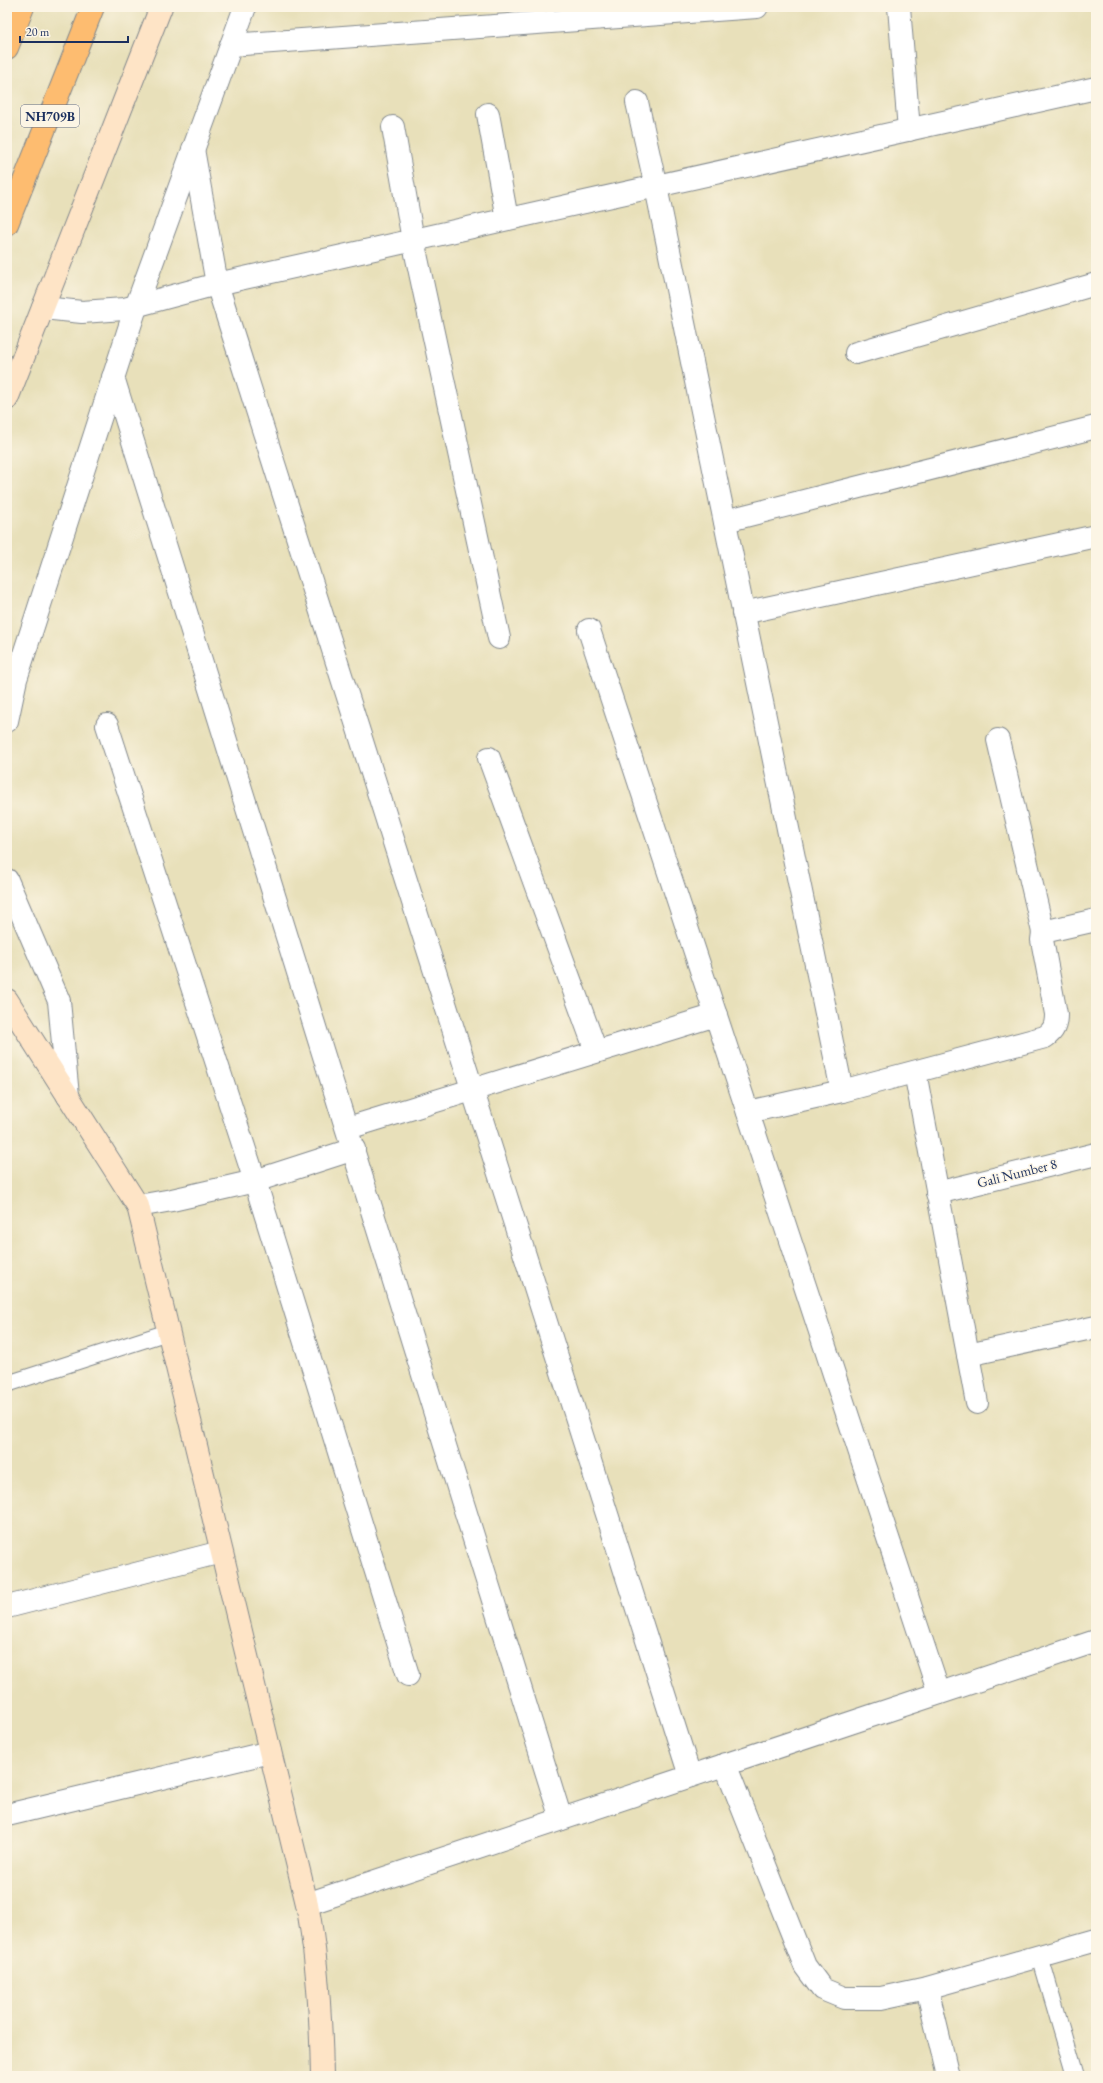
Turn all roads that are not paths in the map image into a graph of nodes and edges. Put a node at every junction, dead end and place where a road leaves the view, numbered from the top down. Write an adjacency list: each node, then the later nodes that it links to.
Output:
1 (23, 7): 8 (highway)
2 (93, 7): 17 (highway, NH709B)
3 (161, 7): 21 (street)
4 (245, 7): 7 (street)
5 (757, 7): 7 (street)
6 (899, 7): 13 (street)
7 (231, 45): 14 (street)
8 (7, 48)
9 (1096, 88): 13 (street)
10 (637, 102): 15 (street)
11 (488, 114): 16 (street)
12 (393, 127): 18 (street)
13 (908, 130): 15 (street)
14 (193, 149): 19 (street); 22 (street)
15 (656, 186): 16 (street); 27 (street)
16 (507, 220): 18 (street)
17 (7, 224)
18 (413, 240): 19 (street); 31 (street)
19 (217, 284): 22 (street); 43 (street)
20 (1096, 284): 23 (street)
21 (43, 308): 22 (street); 25 (street)
22 (130, 308): 24 (street)
23 (856, 353)
24 (113, 377): 32 (street); 47 (street)
25 (7, 399)
26 (1096, 427): 27 (street)
27 (725, 521): 29 (street)
28 (1096, 536): 29 (street)
29 (744, 613): 44 (street)
30 (589, 630): 40 (street)
31 (499, 638)
32 (7, 721)
33 (107, 726): 50 (street)
34 (998, 740): 38 (street)
35 (489, 758): 41 (street)
36 (7, 880): 45 (street)
37 (1096, 920): 38 (street)
38 (1043, 932): 42 (street)
39 (7, 1000): 45 (street)
40 (716, 1015): 41 (street); 46 (street)
41 (596, 1051): 43 (street)
42 (915, 1072): 44 (street); 51 (street)
43 (472, 1090): 47 (street); 65 (street)
44 (842, 1091): 46 (street)
45 (68, 1096): 52 (street)
46 (748, 1112): 62 (street)
47 (348, 1128): 48 (street)
48 (354, 1149): 50 (street); 67 (street)
49 (1096, 1154): 51 (street, Gali Number 8)
50 (255, 1181): 52 (street); 61 (street)
51 (937, 1193): 55 (street)
52 (138, 1206): 54 (street)
53 (1096, 1327): 55 (street)
54 (168, 1332): 56 (lane); 58 (street)
55 (968, 1354): 57 (street)
56 (7, 1384)
57 (977, 1403)
58 (221, 1552): 59 (street); 63 (street)
59 (7, 1606)
60 (1096, 1641): 62 (street)
61 (408, 1675)
62 (939, 1693): 64 (street)
63 (270, 1752): 66 (street); 68 (street)
64 (725, 1764): 65 (street); 71 (street)
65 (690, 1776): 67 (street)
66 (7, 1815)
67 (561, 1820): 68 (street)
68 (307, 1904): 72 (street)
69 (1096, 1940): 70 (street)
70 (1040, 1956): 71 (street); 74 (lane)
71 (927, 1988): 73 (street)
72 (322, 2076)
73 (948, 2076)
74 (1075, 2076)

